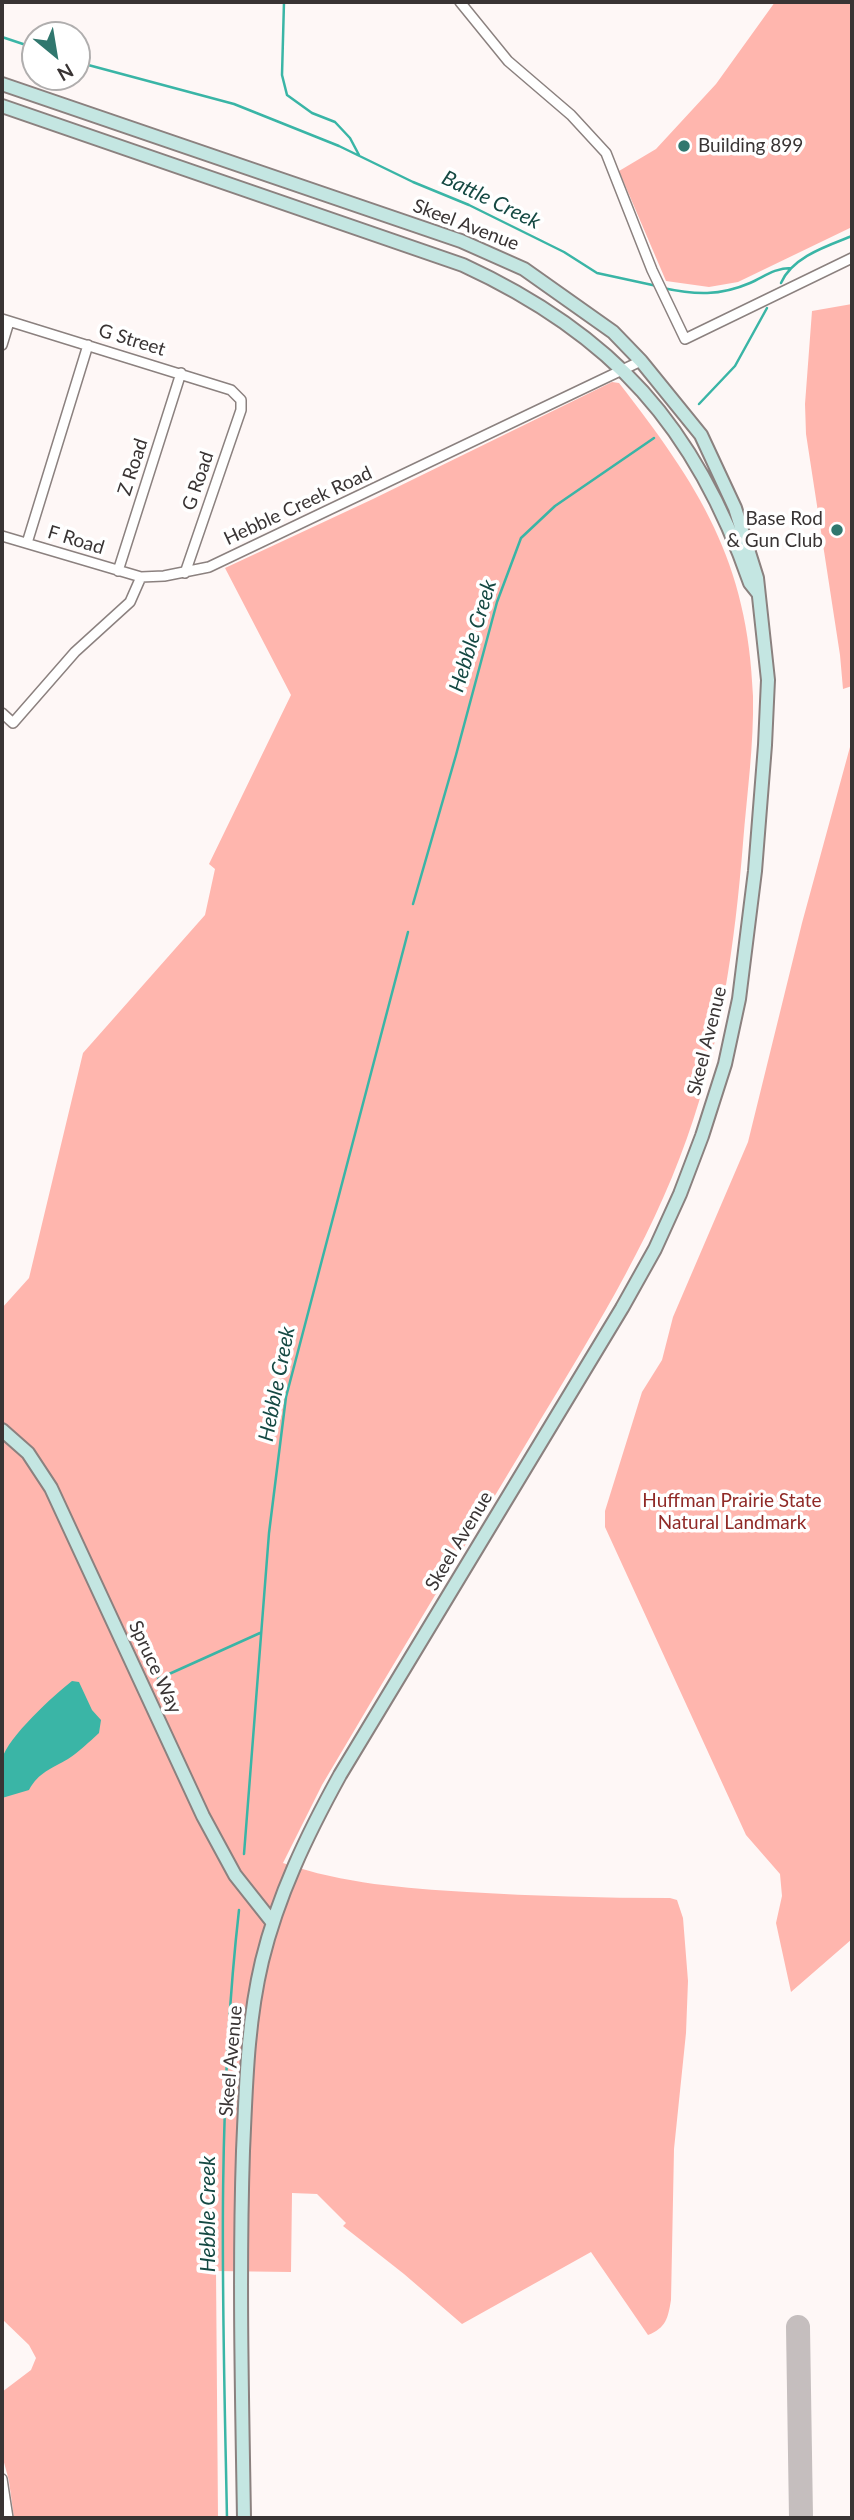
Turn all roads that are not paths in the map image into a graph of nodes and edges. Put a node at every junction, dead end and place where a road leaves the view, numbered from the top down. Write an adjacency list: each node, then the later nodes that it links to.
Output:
1 (460, 2): 4 (street)
2 (2, 84): 8 (street, Skeel Avenue)
3 (2, 106): 9 (street, Skeel Avenue)
4 (852, 258)
5 (5, 320): 6 (street); 7 (street, G Street)
6 (2, 345)
7 (88, 345): 10 (street, G Street); 13 (street)
8 (641, 360): 9 (street, Hebble Creek Road); 17 (street, Skeel Avenue)
9 (622, 369): 15 (street, Hebble Creek Road); 17 (street, Skeel Avenue)
10 (181, 373): 11 (street, G Street); 14 (street, Z Road)
11 (241, 400): 15 (street, G Road)
12 (2, 536): 13 (street, F Road)
13 (27, 543): 14 (street, F Road)
14 (118, 571): 16 (street, F Road)
15 (185, 573): 16 (street, Hebble Creek Road)
16 (141, 577): 18 (street)
17 (758, 593): 20 (street, Skeel Avenue)
18 (2, 713)
19 (2, 1430): 20 (street, Spruce Way)
20 (273, 1923): 23 (street, Skeel Avenue)
21 (2, 2479): 22 (street)
22 (8, 2518)
23 (244, 2518)

